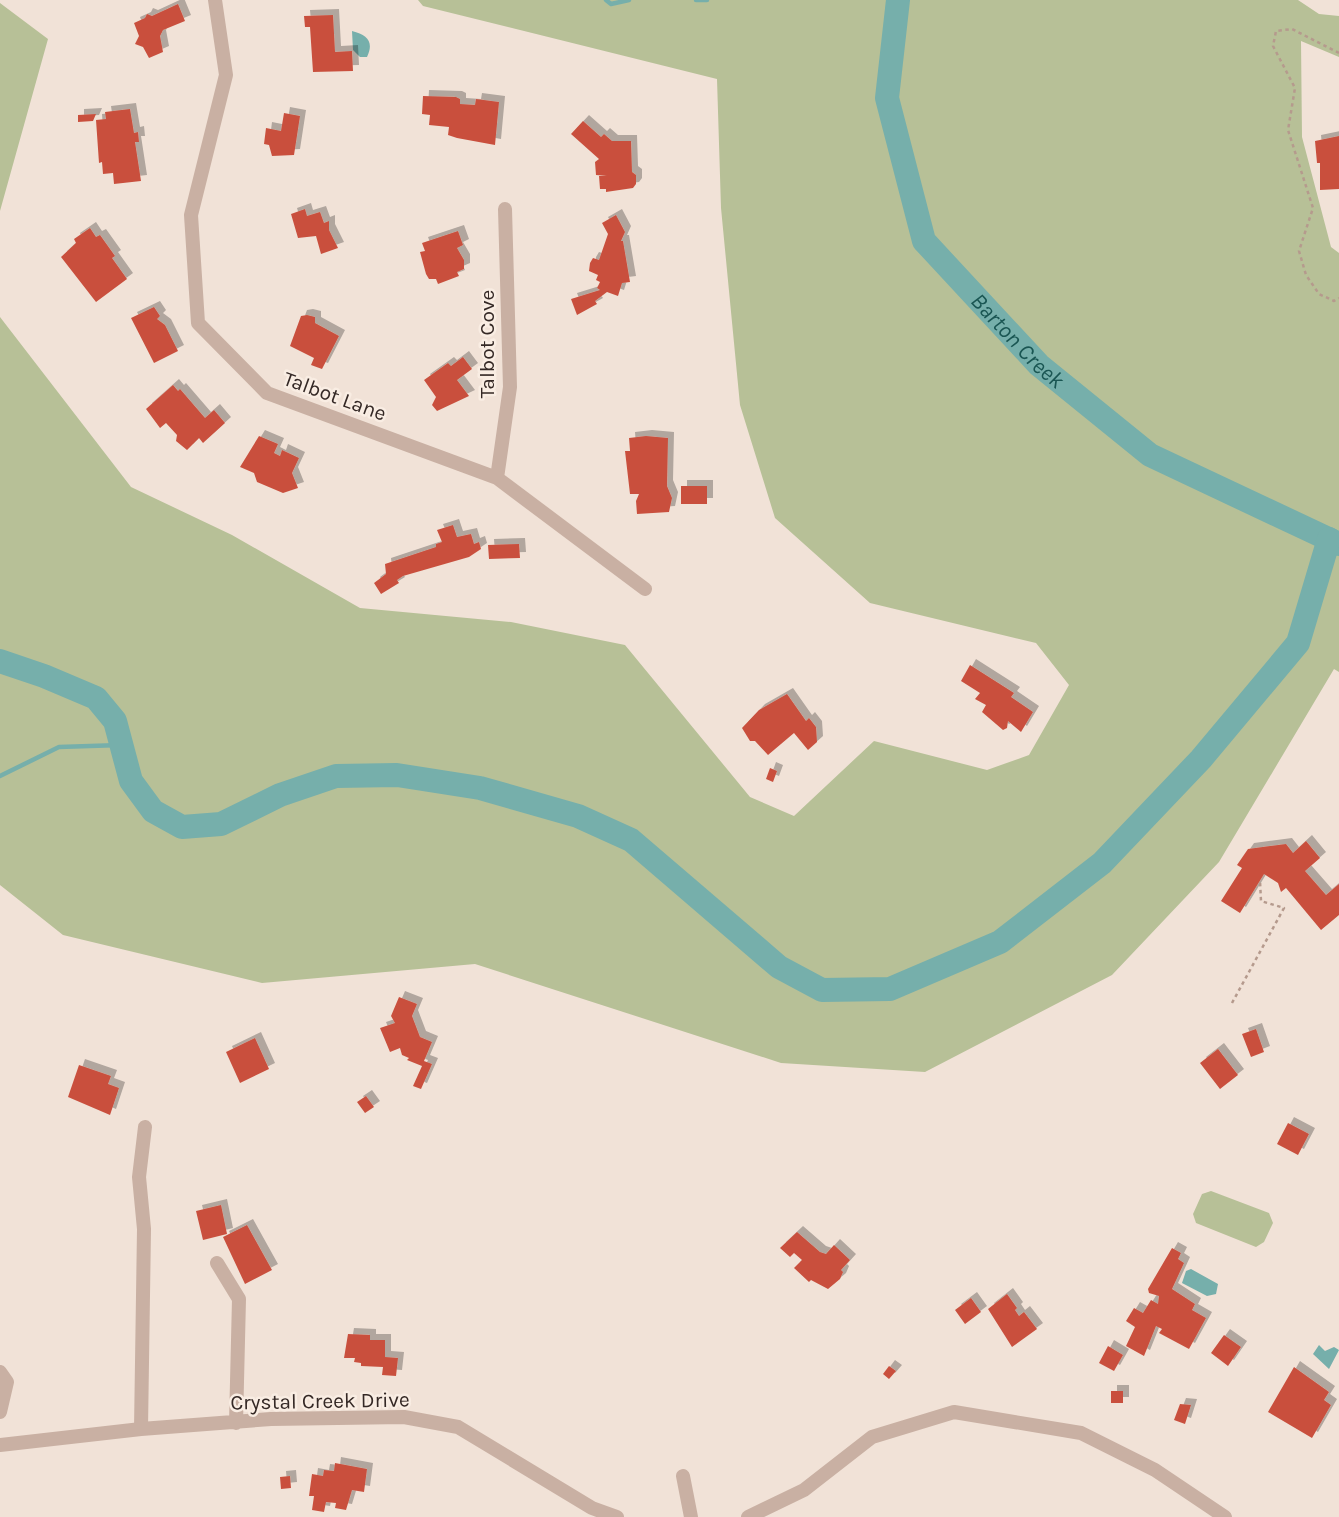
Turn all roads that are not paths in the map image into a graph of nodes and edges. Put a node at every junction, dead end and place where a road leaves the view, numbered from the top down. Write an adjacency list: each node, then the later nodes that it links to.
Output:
1 (215, 0): 3 (street, Talbot Lane)
2 (506, 209): 3 (street, Talbot Cove)
3 (497, 478): 4 (street, Talbot Lane)
4 (645, 589)
5 (145, 1126): 10 (street)
6 (217, 1263): 9 (street)
7 (0, 1372): 8 (street)
8 (0, 1412)
9 (236, 1423): 10 (street, Crystal Creek Drive); 13 (street, Crystal Creek Drive)
10 (141, 1429): 11 (street, Crystal Creek Drive)
11 (0, 1445)
12 (682, 1476): 14 (street)
13 (617, 1517)
14 (691, 1517)
15 (748, 1517): 16 (street)
16 (1225, 1517)

